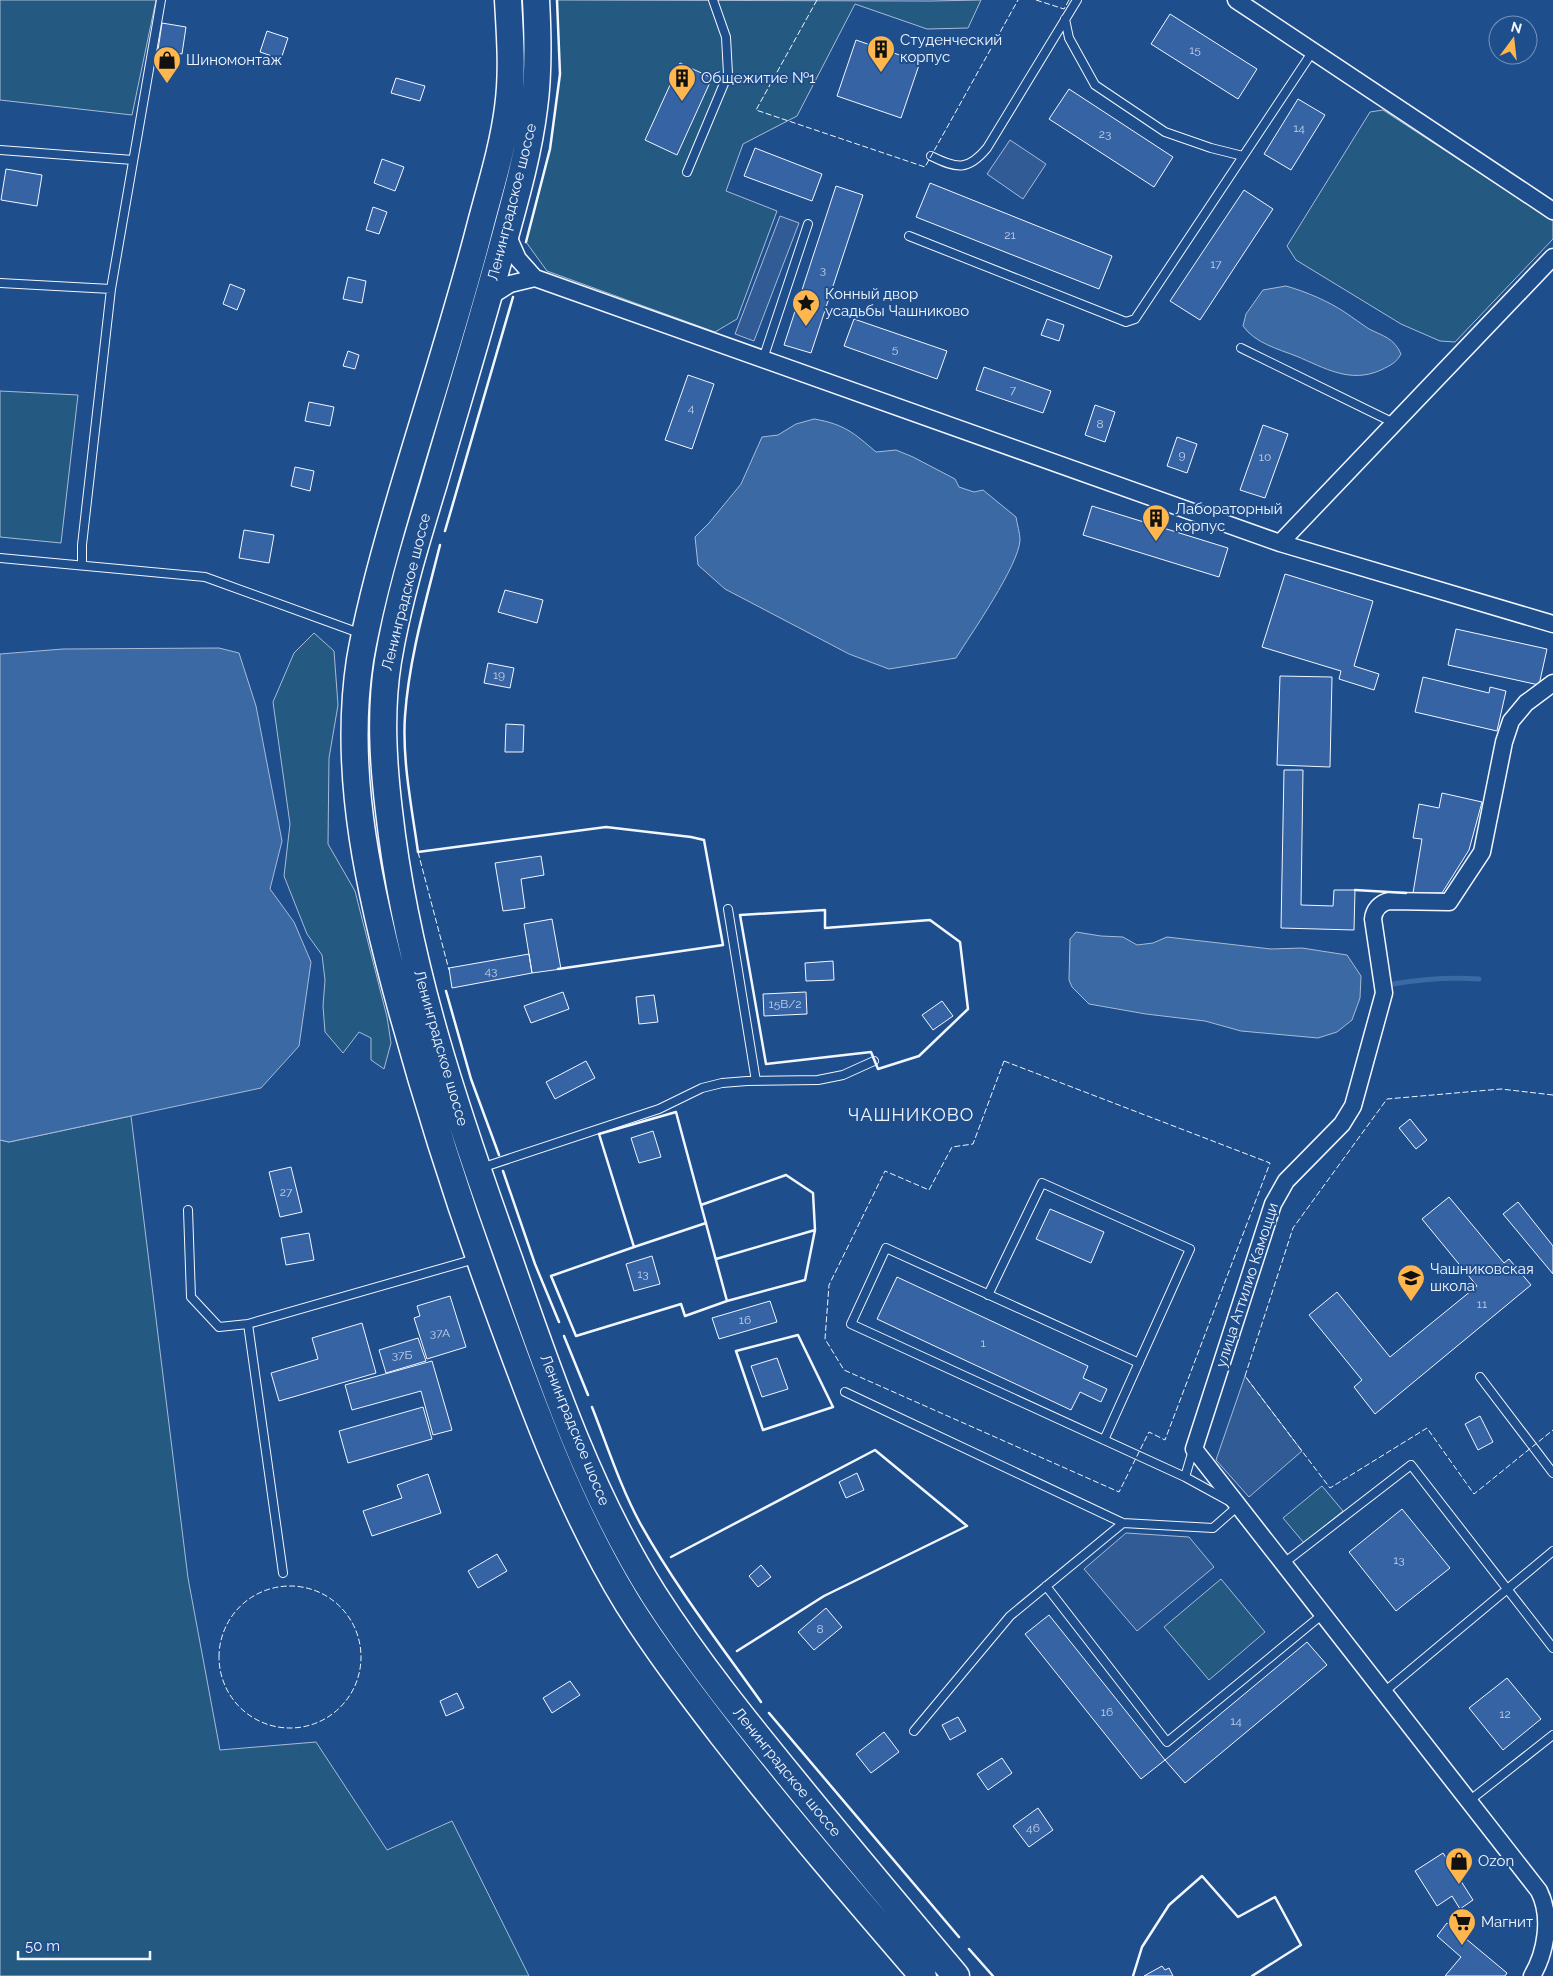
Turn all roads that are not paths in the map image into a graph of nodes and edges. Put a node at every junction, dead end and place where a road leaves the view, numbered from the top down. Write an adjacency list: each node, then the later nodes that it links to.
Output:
1 (160, 0): 12 (lane)
2 (508, 0): 30 (highway, Ленинградское шоссе)
3 (536, 0): 16 (highway, Ленинградское шоссе)
4 (713, 0): 13 (lane)
5 (1077, 0): 7 (lane)
6 (1236, 0): 8 (street)
7 (1065, 19): 10 (lane); 11 (lane)
8 (1313, 51): 11 (lane); 14 (street)
9 (0, 150): 12 (lane)
10 (931, 156)
11 (1243, 156): 17 (lane)
12 (133, 160): 21 (lane)
13 (687, 172)
14 (1553, 211)
15 (808, 224): 24 (lane)
16 (506, 232): 19 (street); 22 (highway, Ленинградское шоссе)
17 (909, 236)
18 (1553, 257): 25 (street)
19 (535, 278): 22 (street); 24 (street)
20 (0, 284): 21 (lane)
21 (111, 289): 28 (lane)
22 (488, 298): 35 (highway, Ленинградское шоссе)
23 (1241, 348): 25 (lane)
24 (763, 359): 26 (street)
25 (1394, 423): 26 (street)
26 (1280, 542): 29 (street)
27 (0, 558): 28 (lane)
28 (82, 565): 30 (lane)
29 (1553, 624)
30 (365, 634): 37 (highway, Ленинградское шоссе)
31 (1553, 683): 44 (street, улица Аттилио Камоцци)
32 (728, 909): 34 (lane)
33 (874, 1061): 34 (lane)
34 (756, 1081): 35 (lane)
35 (477, 1170): 65 (highway, Ленинградское шоссе)
36 (188, 1210): 39 (lane)
37 (479, 1257): 39 (lane); 64 (highway, Ленинградское шоссе)
38 (988, 1295): 40 (lane); 40 (lane); 43 (lane)
39 (248, 1324): 51 (lane)
40 (1138, 1363): 43 (lane)
41 (1480, 1377): 45 (lane)
42 (845, 1392): 48 (lane)
43 (1104, 1440): 46 (lane)
44 (1194, 1449): 46 (lane); 47 (street)
45 (1553, 1473)
46 (1185, 1477): 47 (lane)
47 (1238, 1506): 48 (lane); 50 (street)
48 (1123, 1523): 52 (lane)
49 (1553, 1551): 53 (lane)
50 (1284, 1563): 53 (lane); 54 (street)
51 (284, 1573)
52 (1046, 1586): 54 (lane); 57 (lane)
53 (1507, 1589): 55 (lane); 56 (lane)
54 (1323, 1614): 56 (street)
55 (1553, 1648)
56 (1384, 1692): 59 (street)
57 (914, 1731)
58 (1553, 1736): 59 (lane)
59 (1469, 1801): 60 (street)
60 (1540, 1891): 61 (lane); 63 (street)
61 (1553, 1904)
62 (1553, 1946): 63 (lane)
63 (1533, 1975)
64 (923, 1976)
65 (956, 1976)

